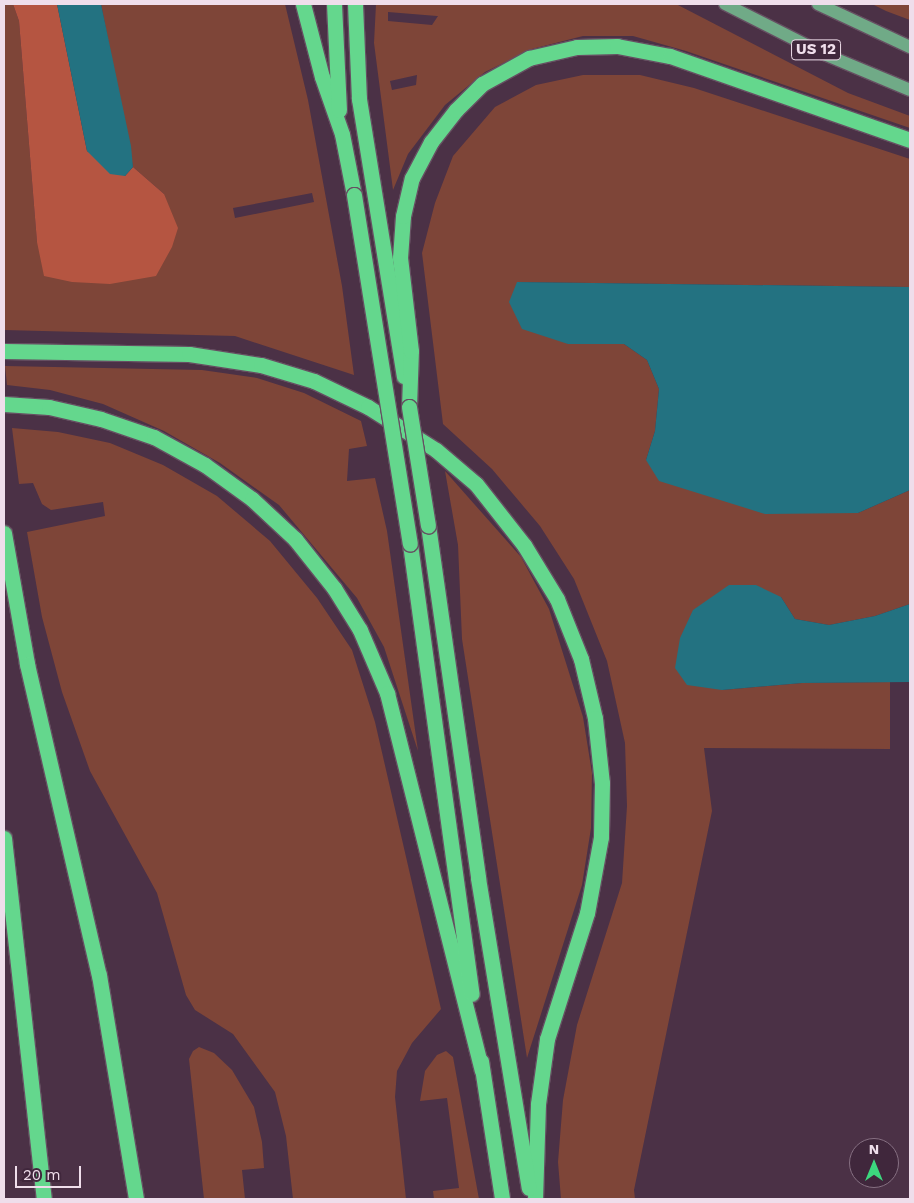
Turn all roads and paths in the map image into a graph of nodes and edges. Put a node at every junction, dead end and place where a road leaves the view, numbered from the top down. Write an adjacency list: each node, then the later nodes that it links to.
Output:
1 (303, 4): 8 (highway)
2 (334, 4): 8 (highway)
3 (355, 4): 12 (highway)
4 (725, 4): 7 (main road, US 12)
5 (818, 4): 6 (main road, US 12)
6 (910, 47)
7 (910, 90)
8 (342, 134): 15 (highway, bridge)
9 (910, 140): 12 (highway)
10 (4, 350): 20 (highway)
11 (4, 404): 15 (highway)
12 (409, 407): 19 (highway, bridge)
13 (4, 533): 17 (highway)
14 (4, 838): 16 (highway)
15 (482, 1070): 18 (highway)
16 (44, 1199)
17 (136, 1199)
18 (502, 1199)
19 (531, 1199)
20 (535, 1199)

